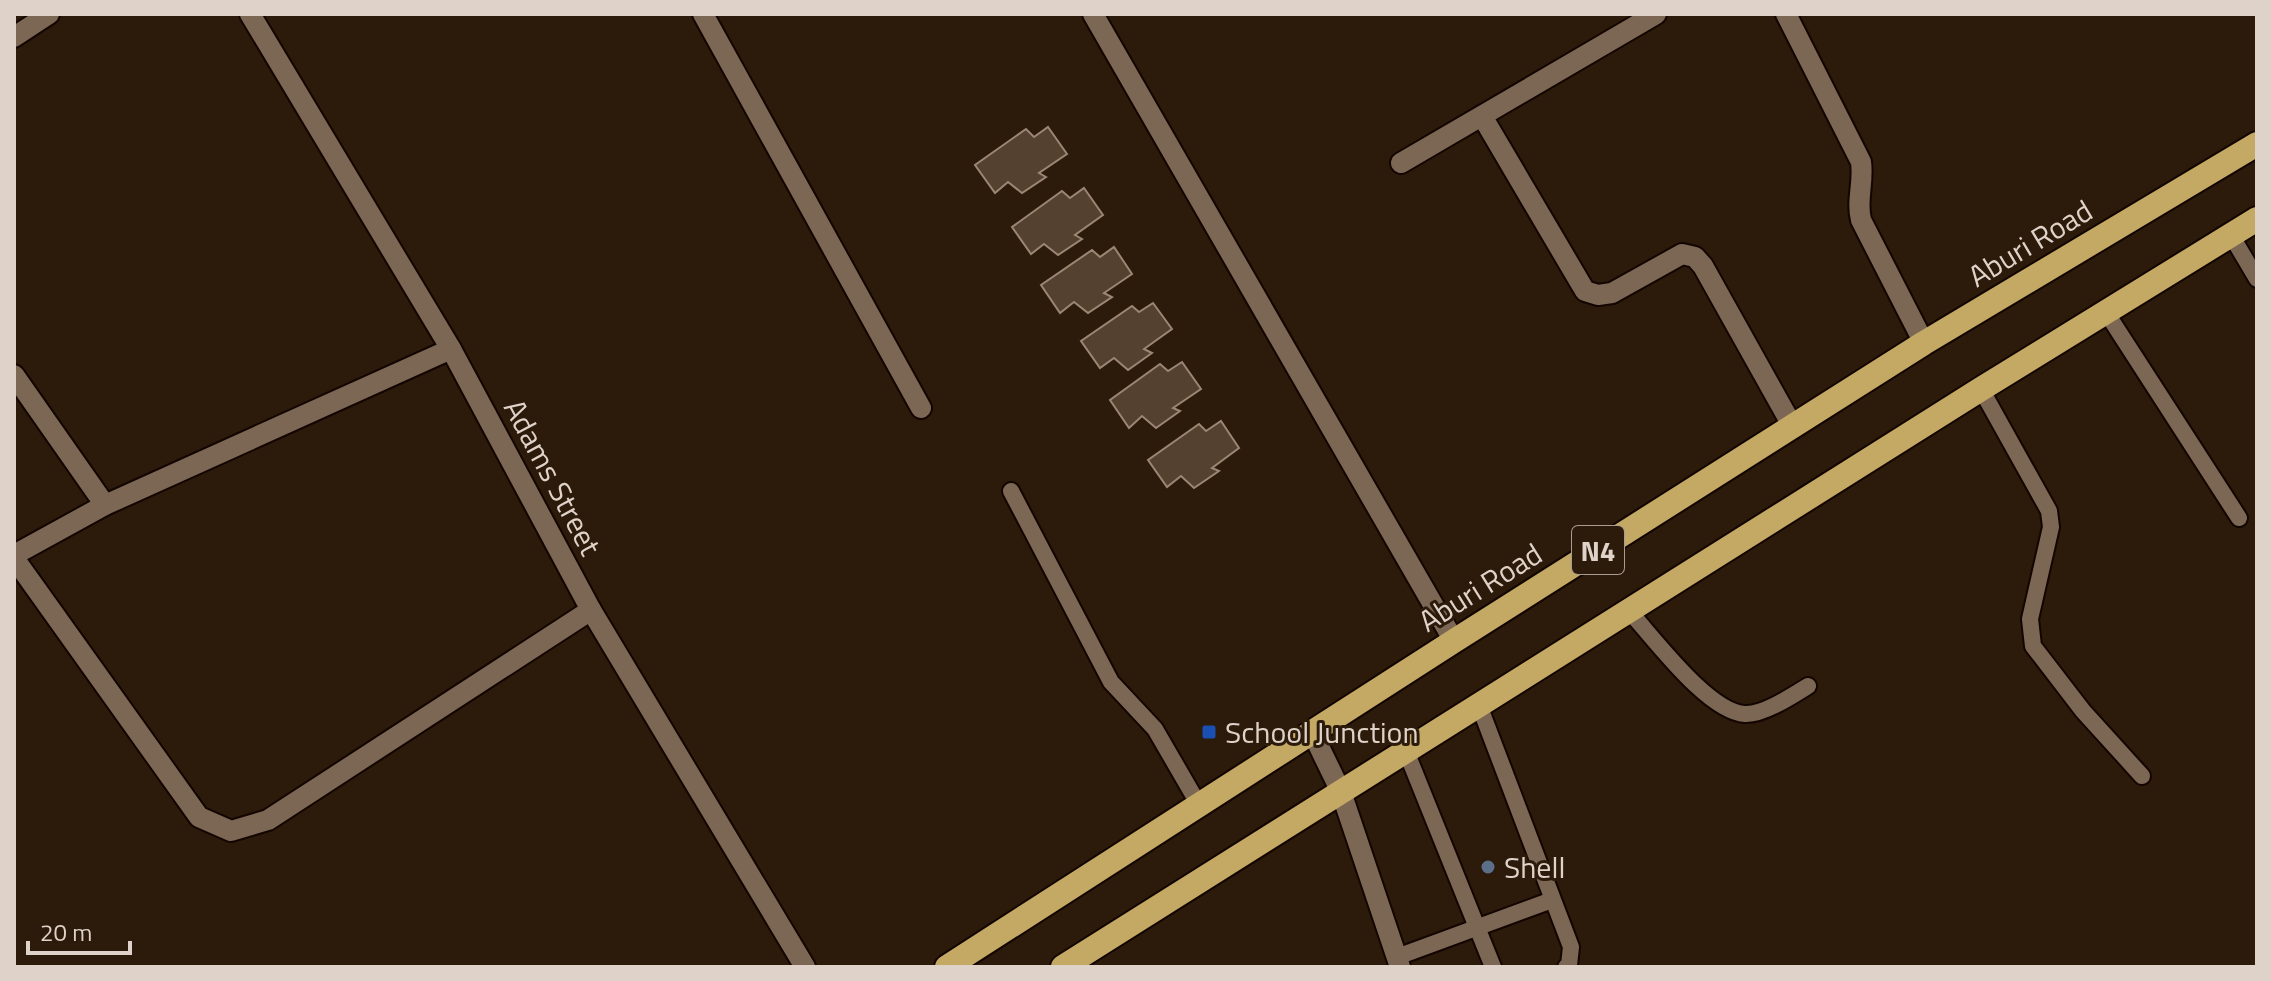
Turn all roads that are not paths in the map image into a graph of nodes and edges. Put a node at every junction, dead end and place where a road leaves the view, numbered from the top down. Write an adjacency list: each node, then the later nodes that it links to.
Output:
1 (49, 14): 7 (street)
2 (250, 14): 16 (street, Adams Street)
3 (703, 14): 19 (street)
4 (1093, 14): 27 (street)
5 (1656, 14): 8 (street)
6 (1786, 14): 15 (street)
7 (14, 37)
8 (1482, 116): 10 (street); 20 (street)
9 (2257, 144): 15 (highway, Aburi Road / N4)
10 (1401, 163)
11 (2257, 219): 12 (highway, N4)
12 (2231, 235): 13 (lane); 14 (highway, N4)
13 (2257, 279)
14 (2106, 312): 18 (highway, N4); 23 (lane)
15 (1924, 343): 20 (highway, Aburi Road / N4)
16 (451, 349): 22 (street); 25 (street, Adams Street)
17 (14, 375): 22 (street)
18 (1981, 389): 26 (highway, N4); 32 (lane)
19 (921, 408)
20 (1793, 427): 27 (highway, Aburi Road / N4)
21 (1011, 491): 34 (lane)
22 (105, 505): 24 (street)
23 (2239, 518)
24 (14, 556): 25 (street)
25 (591, 610): 38 (street, Adams Street)
26 (1629, 611): 28 (lane); 29 (highway, N4)
27 (1454, 641): 30 (highway, Aburi Road / N4)
28 (1808, 686)
29 (1479, 705): 31 (highway, N4); 35 (lane)
30 (1312, 732): 33 (street); 34 (highway, Aburi Road / N4)
31 (1406, 751): 33 (highway, N4); 36 (lane)
32 (2142, 776)
33 (1341, 792): 37 (street); 40 (highway, N4)
34 (1199, 805): 39 (highway, Aburi Road / N4)
35 (1552, 900): 36 (lane); 42 (lane)
36 (1478, 928): 37 (lane); 41 (lane)
37 (1398, 962)
38 (805, 967)
39 (947, 967)
40 (1063, 967)
41 (1493, 967)
42 (1566, 967)

